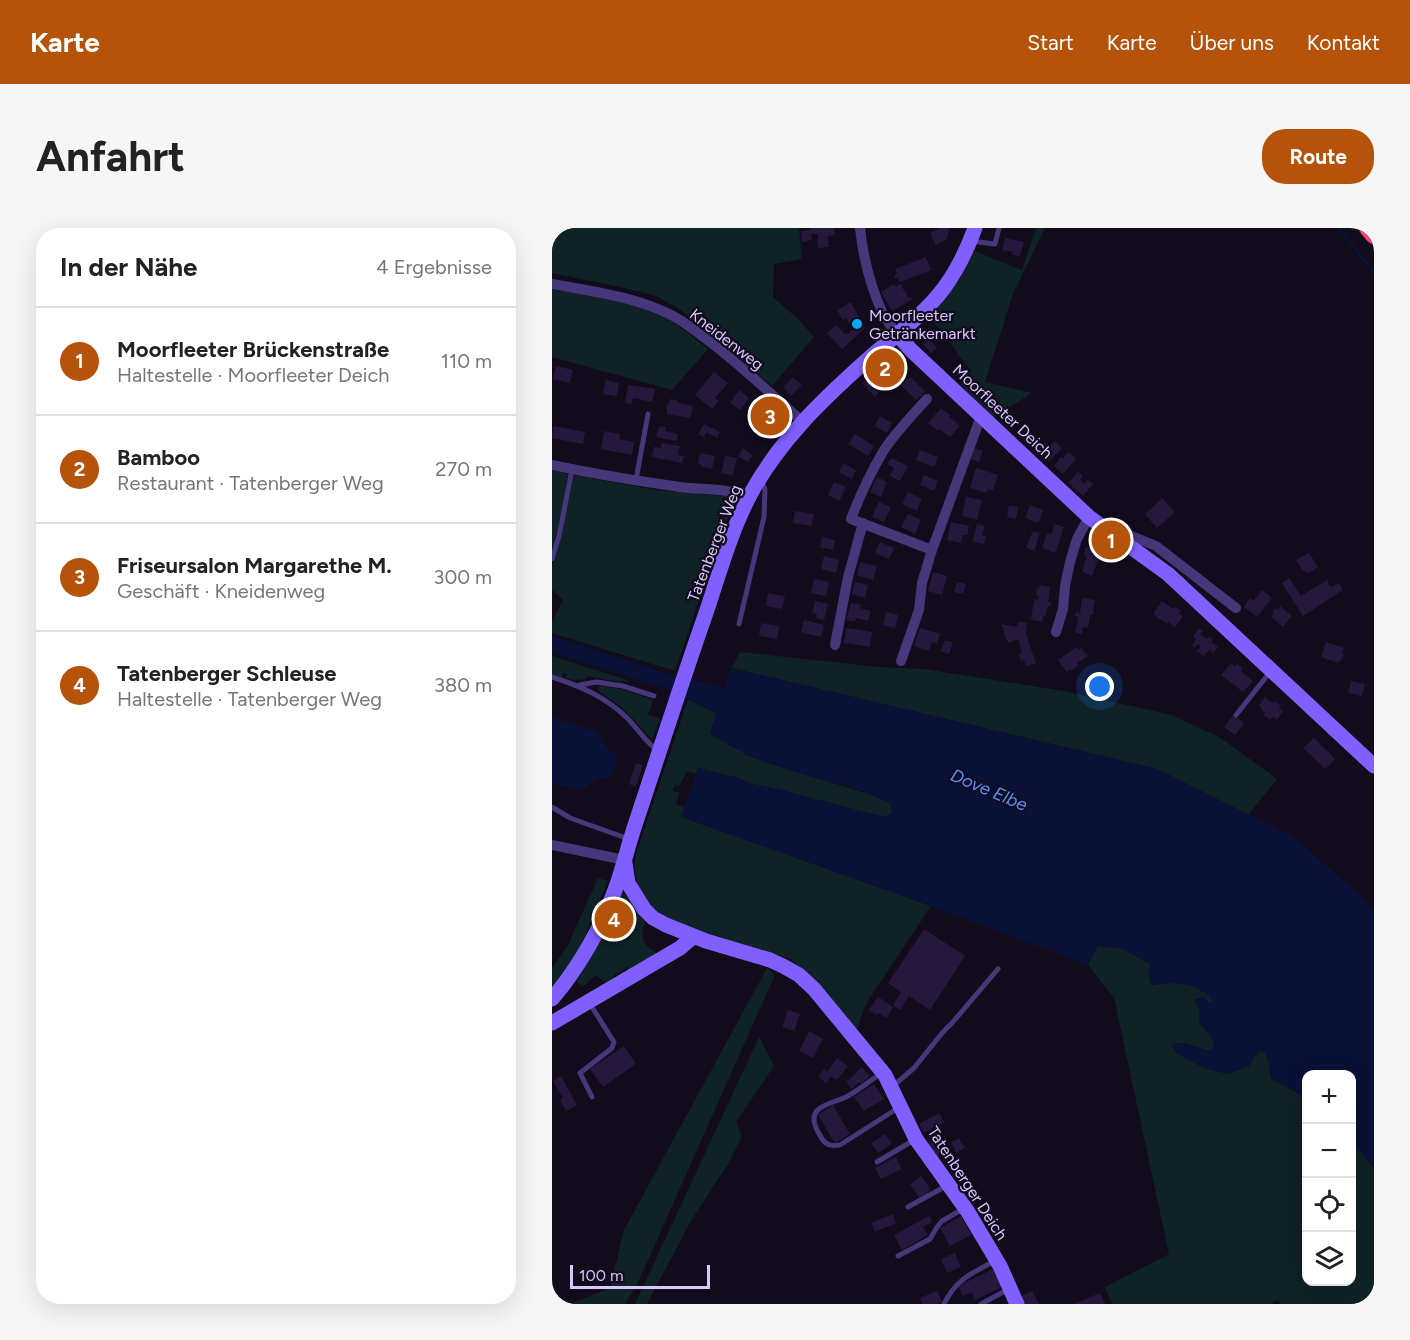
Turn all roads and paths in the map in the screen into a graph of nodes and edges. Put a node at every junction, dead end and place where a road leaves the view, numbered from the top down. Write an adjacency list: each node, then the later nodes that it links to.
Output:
1 (860, 228): 7 (street, Moorfleeter Deich)
2 (999, 228): 4 (lane)
3 (1368, 228): 5 (highway)
4 (973, 234): 7 (street, Tatenberger Weg)
5 (1374, 235)
6 (552, 284): 11 (street, Kneidenweg)
7 (896, 333): 10 (street, Moorfleeter Deich); 11 (street, Tatenberger Weg)
8 (927, 399): 18 (street)
9 (648, 414): 15 (lane)
10 (981, 416): 17 (street, Moorfleeter Deich); 20 (street)
11 (802, 421): 14 (street, Tatenberger Weg)
12 (552, 465): 13 (street)
13 (572, 469): 15 (street); 21 (lane)
14 (760, 477): 16 (street, Tatenberger Weg); 23 (lane)
15 (636, 481): 16 (street)
16 (749, 497): 32 (street, Tatenberger Weg)
17 (1089, 517): 19 (street, Moorfleeter Deich); 24 (street)
18 (863, 523): 20 (street); 25 (street)
19 (1112, 532): 22 (street, Moorfleeter Deich); 27 (street, Moorfleeter Deich)
20 (932, 550): 26 (street)
21 (552, 559)
22 (1236, 608)
23 (739, 624)
24 (1056, 632)
25 (835, 645)
26 (901, 661)
27 (1271, 670): 31 (lane); 33 (street, Moorfleeter Deich)
28 (552, 677): 29 (lane)
29 (578, 686): 30 (lane); 32 (lane)
30 (654, 696)
31 (1236, 715)
32 (660, 752): 35 (street)
33 (1374, 766)
34 (552, 807): 35 (lane)
35 (630, 840): 37 (street)
36 (552, 844): 37 (street)
37 (624, 860): 38 (street, Tatenberger Deich); 40 (street)
38 (694, 936): 41 (street); 43 (street, Tatenberger Deich)
39 (998, 969): 44 (lane)
40 (552, 999)
41 (589, 1002): 42 (street); 45 (lane)
42 (552, 1023)
43 (882, 1072): 44 (street, Tatenberger Deich); 46 (lane)
44 (892, 1088): 46 (street, Tatenberger Deich)
45 (592, 1097)
46 (901, 1106): 47 (street, Tatenberger Deich)
47 (916, 1139): 48 (lane); 49 (street, Tatenberger Deich)
48 (877, 1161)
49 (949, 1184): 50 (lane); 51 (street, Tatenberger Deich)
50 (908, 1207)
51 (965, 1207): 52 (lane); 53 (street, Tatenberger Deich)
52 (898, 1256)
53 (997, 1260): 54 (street, Tatenberger Deich); 55 (lane)
54 (1010, 1289): 56 (lane); 57 (street, Tatenberger Deich)
55 (945, 1304)
56 (981, 1304)
57 (1017, 1304)

